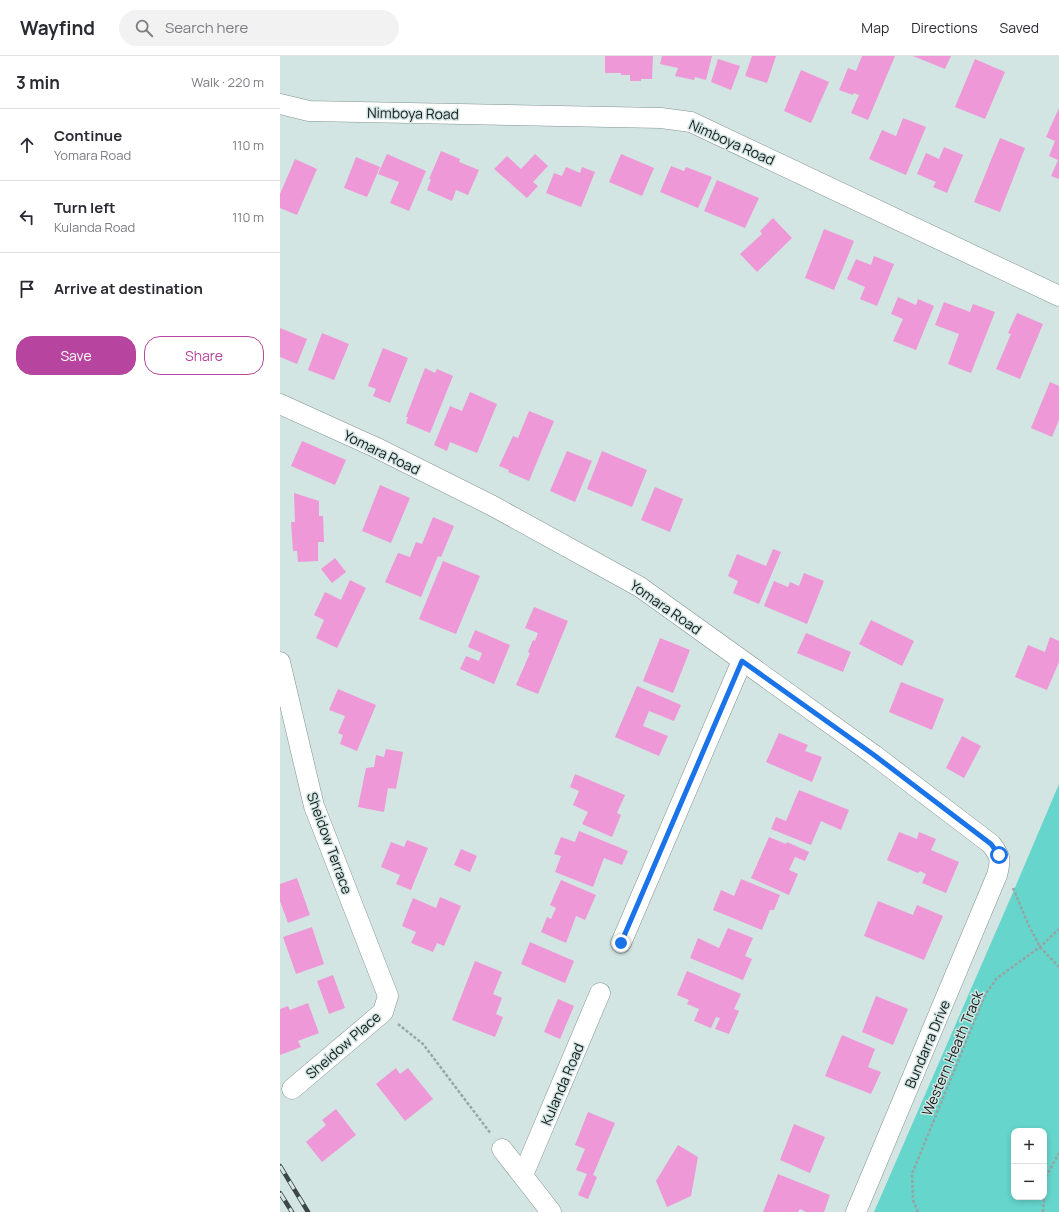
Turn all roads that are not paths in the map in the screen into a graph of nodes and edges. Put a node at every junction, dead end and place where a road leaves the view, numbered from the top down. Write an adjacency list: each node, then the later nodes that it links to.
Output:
1 (280, 104): 2 (street, Nimboya Road)
2 (1059, 296)
3 (280, 404): 4 (street, Yomara Road)
4 (742, 661): 6 (street, Yomara Road); 7 (street)
5 (280, 662): 9 (street, Sheidow Terrace)
6 (997, 875): 14 (street, Bundarra Drive)
7 (621, 943)
8 (600, 993): 12 (street, Kulanda Road)
9 (385, 1004): 10 (street, Sheidow Place)
10 (292, 1089)
11 (502, 1149): 12 (street)
12 (523, 1175): 13 (street)
13 (551, 1212)
14 (856, 1212)

